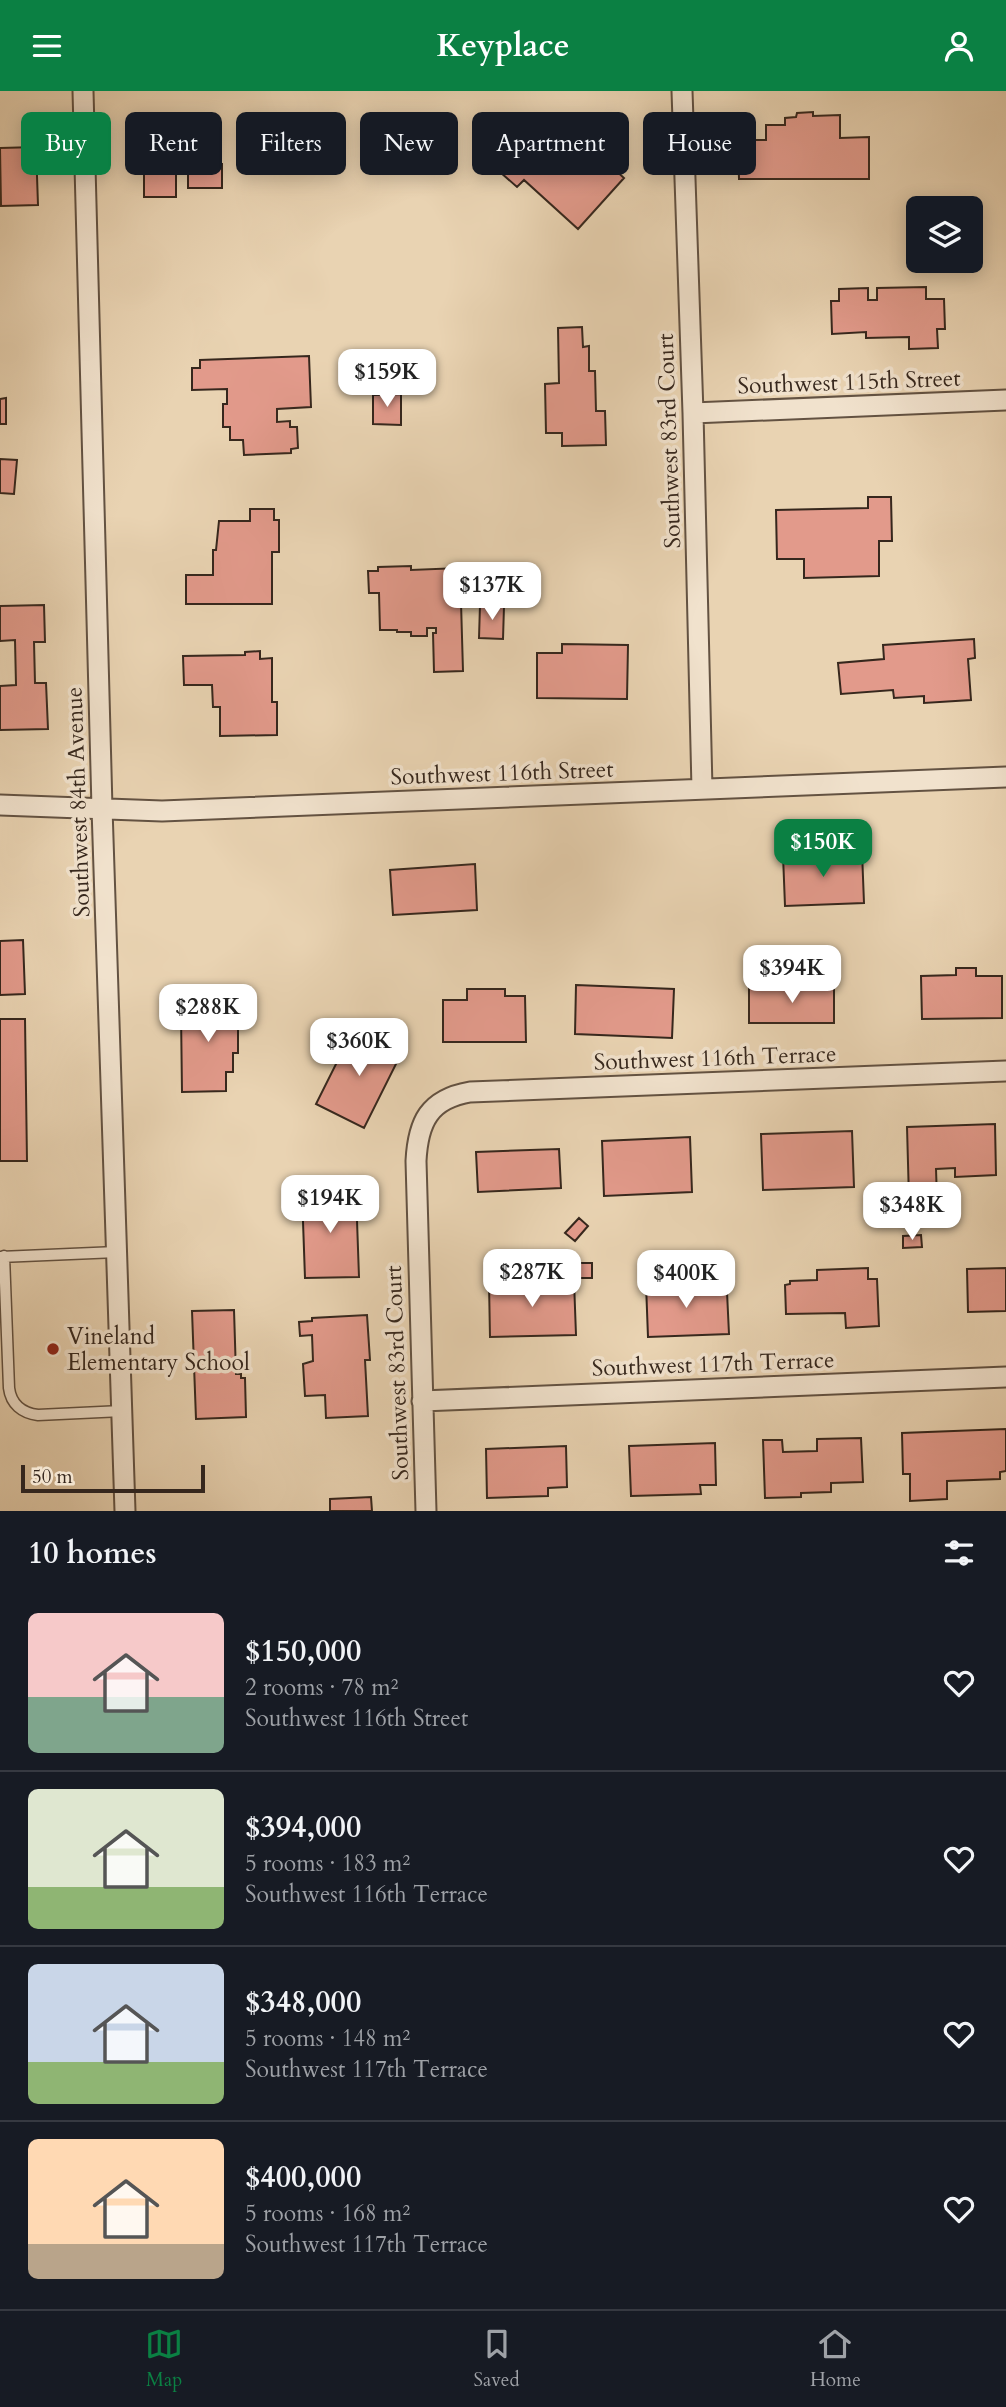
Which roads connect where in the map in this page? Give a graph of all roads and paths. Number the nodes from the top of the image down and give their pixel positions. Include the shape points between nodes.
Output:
1 (83, 91) edge
2 (682, 91) edge
3 (1006, 400) edge
4 (693, 413) junction
5 (1006, 777) edge
6 (702, 789) junction
7 (0, 805) edge
8 (102, 808) junction
9 (1006, 1071) edge
10 (430, 1111) joint
11 (117, 1252) junction
12 (2, 1256) edge
13 (1006, 1377) edge
14 (422, 1401) junction
15 (122, 1411) junction
16 (125, 1511) edge
17 (426, 1511) edge

1 - 8 street, Southwest 84th Avenue
2 - 4 street, Southwest 83rd Court
3 - 4 street, Southwest 115th Street
4 - 6 street, Southwest 83rd Court
5 - 6 street, Southwest 116th Street
6 - 8 street, Southwest 116th Street via 162,811
7 - 8 street, Southwest 116th Street
8 - 11 street, Southwest 84th Avenue
9 - 10 street, Southwest 116th Terrace via 470,1092 445,1100
10 - 14 street, Southwest 83rd Court via 421,1126 416,1161
11 - 12 lane
11 - 15 street, Southwest 84th Avenue
12 - 15 lane via 9,1388 15,1404 37,1415
13 - 14 street, Southwest 117th Terrace
14 - 17 street, Southwest 83rd Court
15 - 16 street, Southwest 84th Avenue

